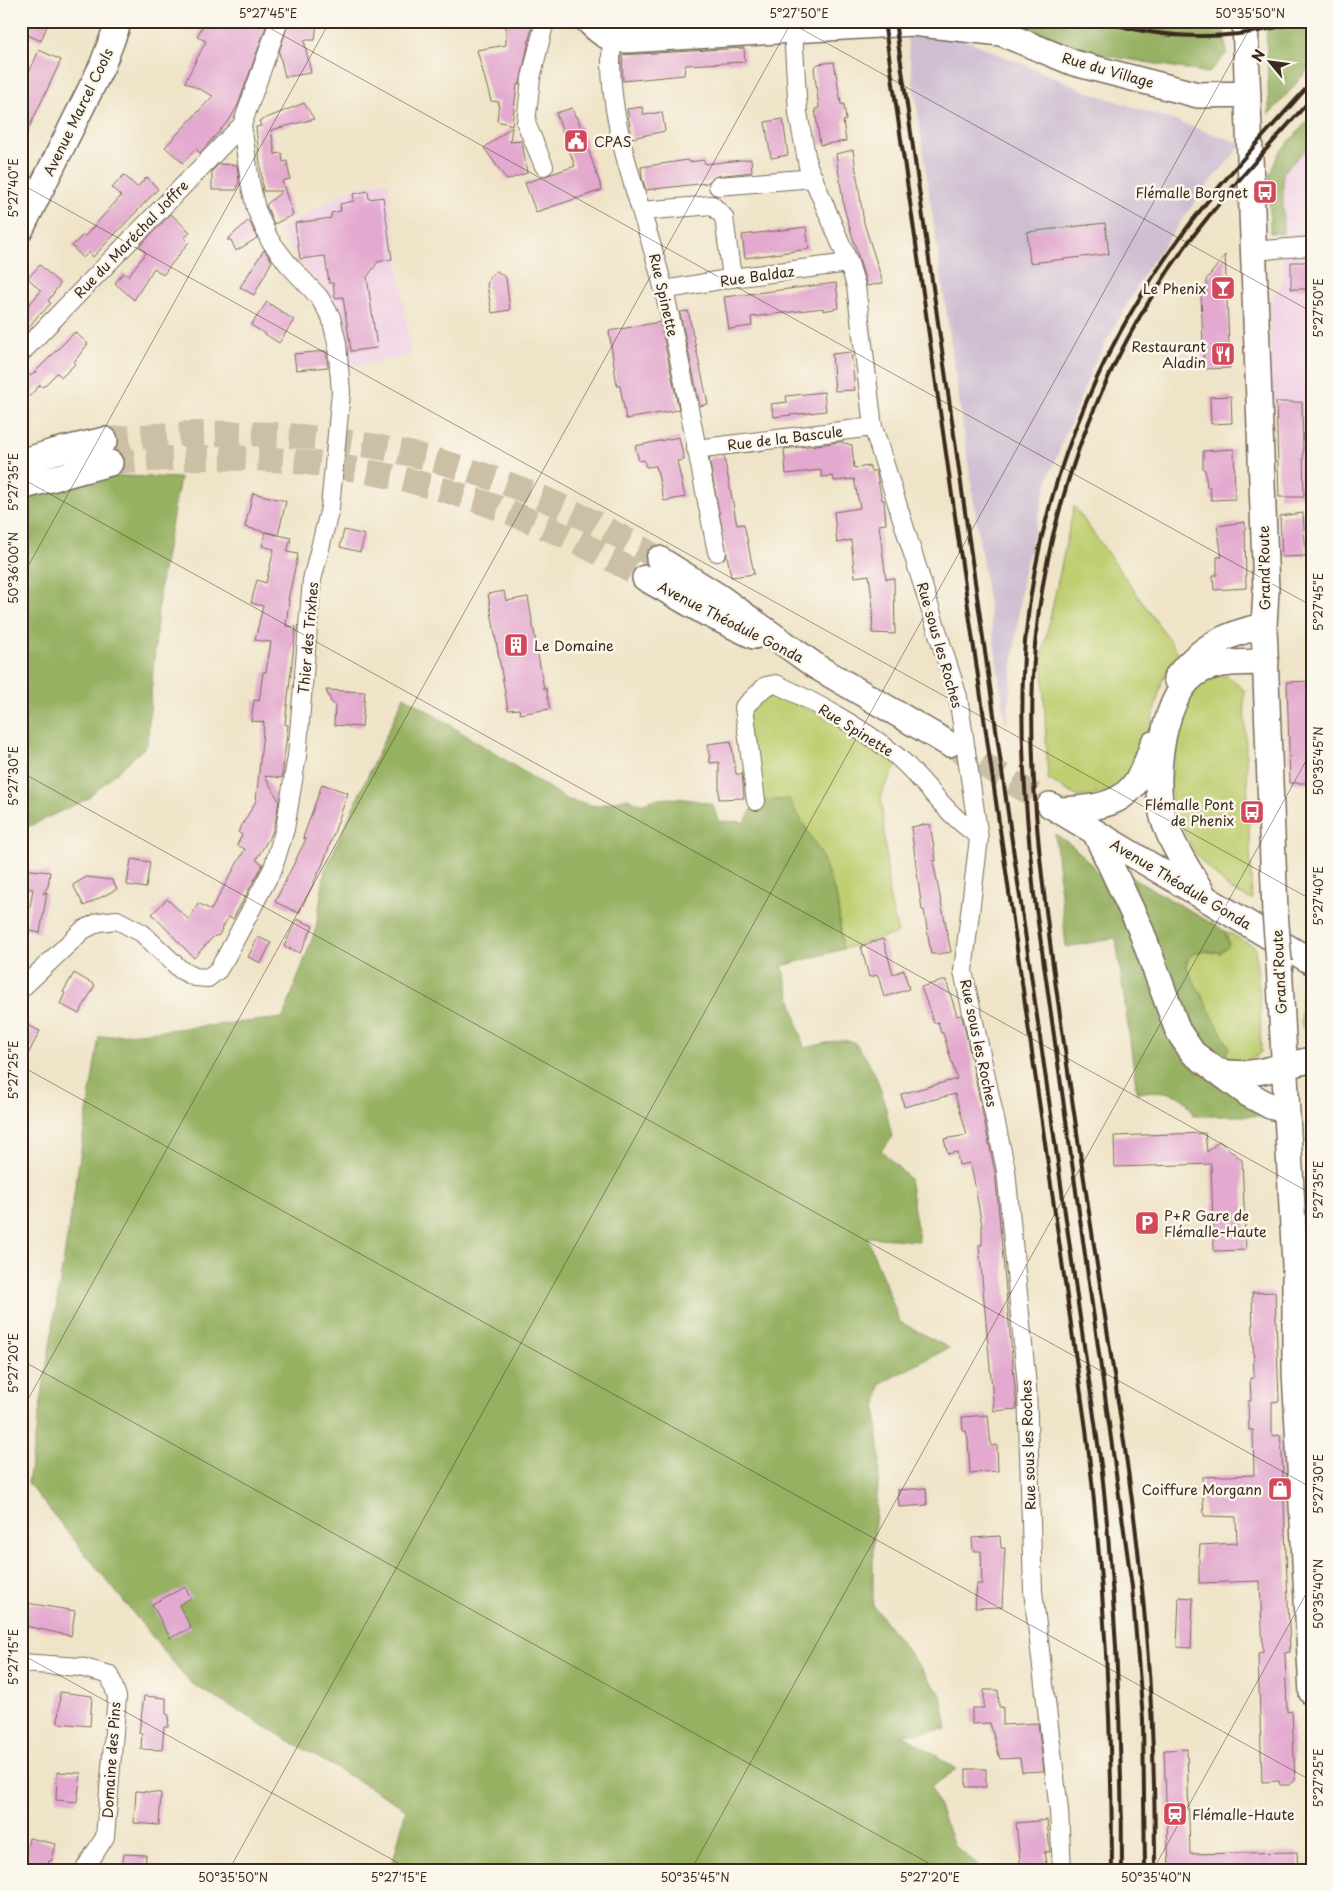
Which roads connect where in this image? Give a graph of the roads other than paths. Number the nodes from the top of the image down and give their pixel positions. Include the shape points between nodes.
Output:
1 (119, 21) edge
2 (279, 21) edge
3 (545, 21) edge
4 (588, 21) edge
5 (1245, 21) edge
6 (793, 30) junction
7 (612, 40) junction
8 (1248, 94) junction
9 (242, 125) junction
10 (544, 166) dead end
11 (814, 178) junction
12 (718, 186) dead end
13 (642, 211) junction
14 (21, 229) edge
15 (1312, 246) edge
16 (1253, 251) junction
17 (849, 263) junction
18 (732, 278) junction
19 (664, 290) junction
20 (21, 353) edge
21 (873, 427) junction
22 (696, 449) junction
23 (21, 462) edge
24 (21, 487) edge
25 (717, 552) dead end
26 (652, 569) tunnel mouth
27 (1264, 626) junction
28 (1266, 662) junction
29 (949, 744) tunnel mouth
30 (756, 802) dead end
31 (1095, 832) junction
32 (978, 835) junction
33 (1205, 898) junction
34 (1312, 962) edge
35 (21, 990) edge
36 (1312, 1060) edge
37 (1284, 1065) junction
38 (1212, 1070) junction
39 (1286, 1110) junction
40 (1303, 1249) edge
41 (1306, 1478) edge
42 (21, 1663) edge
43 (1312, 1693) edge
44 (84, 1870) edge
45 (1062, 1870) edge

1 - 14 street, Avenue Marcel Cools via 102,66
2 - 9 street, Thier des Trixhes
3 - 10 street via 531,78 526,123
4 - 7 street via 600,34
5 - 8 street, Grand'Route
6 - 7 street, Rue du Village
6 - 8 street, Rue du Village via 912,23 1001,33 1074,63 1198,94
6 - 11 street, Rue sous les Roches via 798,113 808,166
7 - 13 street, Rue Spinette via 609,67 622,142
8 - 16 street, Grand'Route
9 - 20 street, Rue du Maréchal Joffre
9 - 35 street, Thier des Trixhes via 252,196 260,220 274,246 319,297 331,317 341,381 334,484 327,529 312,580 297,756 285,828 273,868 226,957 208,978 195,977 181,970 142,933 117,920 99,922 84,930
11 - 12 street
11 - 17 street, Rue sous les Roches
13 - 18 street via 712,205 724,217
13 - 19 street, Rue Spinette
15 - 16 street
16 - 27 street, Grand'Route via 1266,591
17 - 18 street, Rue Baldaz
17 - 21 street, Rue sous les Roches via 856,286
18 - 19 street, Rue Baldaz
19 - 22 street, Rue Spinette
21 - 22 street, Rue de la Bascule
21 - 32 street, Rue sous les Roches via 958,697
22 - 25 street, Rue Spinette
23 - 24 street via 53,452 108,452
26 - 29 street, Avenue Théodule Gonda via 706,613 817,666
27 - 28 street, Grand'Route
27 - 31 street, Avenue Théodule Gonda via 1241,630 1216,642 1189,662 1174,681 1146,767 1134,788 1120,799 1091,808 1054,807
28 - 33 street via 1217,665 1200,671 1186,684 1174,704 1164,736 1158,793 1164,818
28 - 37 street, Grand'Route, bridge
30 - 32 street, Rue Spinette via 744,707 766,686 776,684 835,716 900,759 964,827
31 - 33 street, Avenue Théodule Gonda
31 - 38 street via 1140,928 1178,1031 1192,1053
32 - 45 street, Rue sous les Roches via 963,971 1006,1170 1027,1386 1033,1591 1059,1811
33 - 34 street, Avenue Théodule Gonda
36 - 37 street
37 - 38 street via 1235,1075
37 - 39 street, Grand'Route
38 - 39 street via 1266,1104
39 - 40 street, Grand'Route
40 - 41 street, Grand'Route via 1295,1371
41 - 43 street, Grand'Route
42 - 44 street, Domaine des Pins via 80,1667 110,1675 117,1697 105,1837

